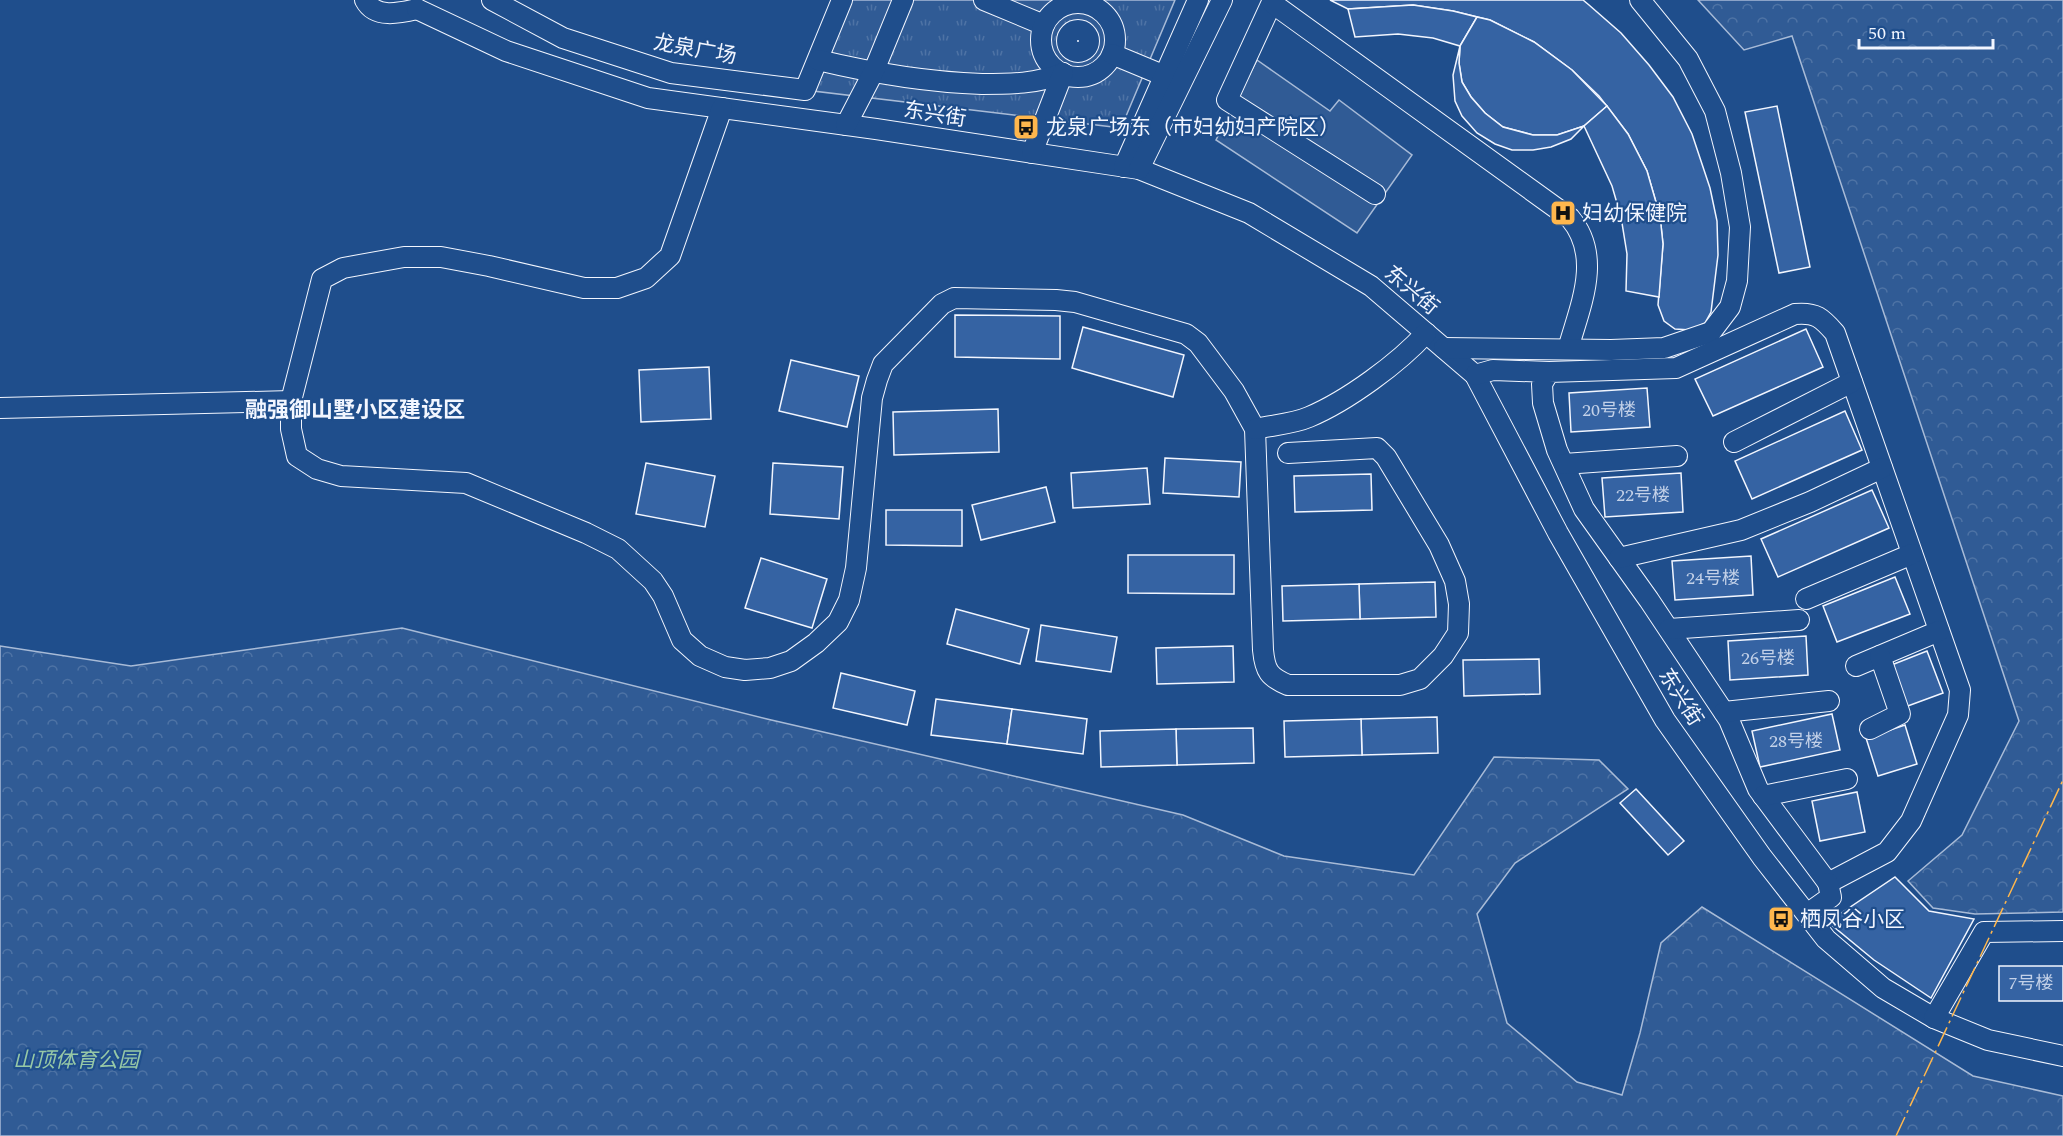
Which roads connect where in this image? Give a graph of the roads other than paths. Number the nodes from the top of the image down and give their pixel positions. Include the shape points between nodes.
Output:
1 (365, 0) edge
2 (492, 0) edge
3 (842, 0) edge
4 (903, 0) edge
5 (984, 0) edge
6 (1198, 0) edge
7 (1222, 0) edge
8 (1640, 0) edge
9 (1273, 1) edge
10 (1085, 2) edge
11 (415, 5) edge
12 (1044, 25) junction
13 (572, 41) junction
14 (1112, 54) junction
15 (818, 60) junction
16 (562, 70) junction
17 (873, 73) junction
18 (1063, 73) junction
19 (1165, 76) junction
20 (722, 108) junction
21 (846, 125) junction
22 (1032, 153) junction
23 (1132, 168) junction
24 (1375, 194) dead end
25 (1426, 333) junction
26 (1444, 348) junction
27 (1568, 349) junction
28 (1549, 372) junction
29 (1475, 375) junction
30 (1852, 382) junction
31 (291, 401) junction
32 (0, 408) edge
33 (1255, 429) junction
34 (1734, 442) dead end
35 (1288, 453) dead end
36 (1677, 456) dead end
37 (1564, 464) junction
38 (1882, 468) junction
39 (1912, 554) junction
40 (1619, 558) junction
41 (1806, 599) dead end
42 (1799, 620) dead end
43 (1669, 629) junction
44 (1939, 631) junction
45 (1880, 656) junction
46 (1856, 666) dead end
47 (1829, 701) dead end
48 (1724, 712) junction
49 (1870, 729) dead end
50 (1847, 779) dead end
51 (1763, 796) junction
52 (1828, 883) junction
53 (1807, 915) junction
54 (2063, 931) edge
55 (1934, 1018) junction
56 (2063, 1056) edge

1 - 11 street via 368,6 384,13 404,12
2 - 13 street, 龙泉广场
3 - 15 street, 龙泉广场
4 - 17 street
5 - 12 street
6 - 19 street
7 - 23 street
8 - 27 street via 1688,59 1715,111 1740,227 1737,281 1730,307 1712,332 1664,348
9 - 24 street via 1227,100
9 - 27 street via 1570,218 1580,230 1587,267 1586,286
10 - 12 street via 1058,8
10 - 14 street via 1112,22 1116,42
11 - 16 street, 东兴街 via 506,51
12 - 18 street via 1044,55
13 - 15 street, 龙泉广场 via 670,73 805,90
13 - 16 street
14 - 18 street via 1101,70 1091,75
14 - 19 street
15 - 17 street
16 - 20 street, 东兴街 via 648,98
17 - 18 street via 996,84 1046,81
17 - 21 street
18 - 22 street
19 - 23 street
20 - 21 street, 东兴街
20 - 31 street via 670,256 646,278 617,288 584,288 441,257 404,257 344,268 322,279
21 - 22 street, 东兴街
22 - 23 street, 东兴街
23 - 25 street, 东兴街 via 1249,213 1371,286
25 - 26 street, 东兴街
25 - 33 street via 1386,369 1341,400 1308,418
26 - 27 street
26 - 29 street, 东兴街
28 - 29 street via 1493,370
28 - 30 street via 1676,368 1795,314 1809,312 1824,320 1835,333
28 - 37 street via 1542,384 1543,404
29 - 53 street, 东兴街 via 1558,533 1665,720
30 - 34 street
30 - 38 street
31 - 32 street
31 - 33 street via 291,429 297,456 317,469 341,476 466,483 586,533 618,549 653,581 682,640 700,656 725,667 745,670 791,661 838,622 849,600 856,568 876,380 883,364 942,304 954,298 1075,302 1186,334 1198,343 1234,391
33 - 35 street via 1264,665 1273,679 1288,686 1400,685 1420,679 1443,656 1458,633 1455,581 1439,545 1377,448
36 - 37 street
37 - 40 street via 1584,509
38 - 39 street
38 - 40 street via 1741,530
39 - 41 street
39 - 44 street
40 - 43 street
42 - 43 street
43 - 48 street
44 - 45 street
44 - 52 street via 1960,690 1958,714 1911,821 1887,852
45 - 46 street
45 - 49 street via 1900,714
47 - 48 street
48 - 51 street
50 - 51 street
51 - 52 street
52 - 53 street via 1831,897
53 - 55 street, 东兴街 via 1826,939 1882,988
54 - 55 street via 1984,932
55 - 56 street, 东兴街 via 1988,1040

